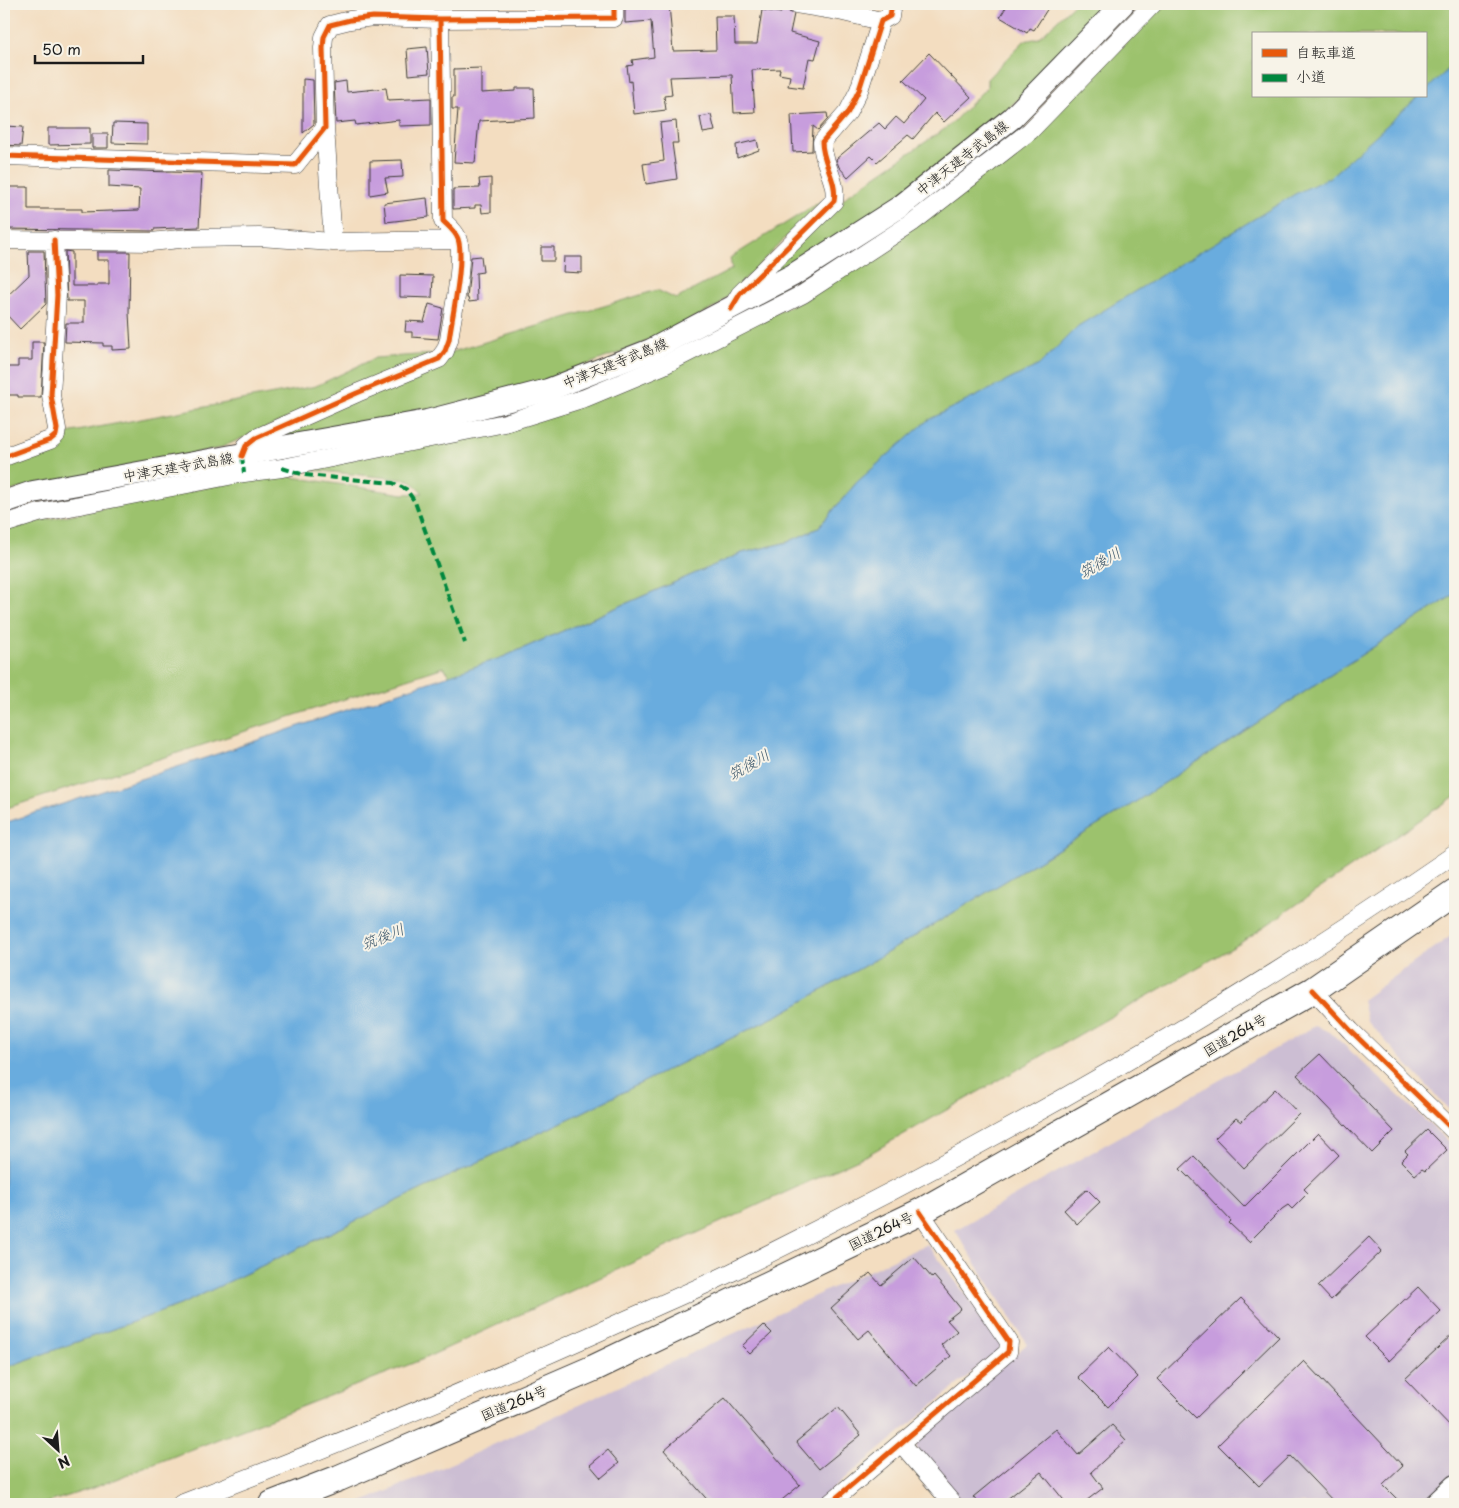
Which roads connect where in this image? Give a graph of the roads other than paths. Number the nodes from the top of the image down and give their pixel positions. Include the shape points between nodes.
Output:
1 (614, 4) edge
2 (796, 4) edge
3 (892, 4) edge
4 (1123, 4) edge
5 (1153, 4) edge
6 (372, 10) edge
7 (440, 20) junction
8 (881, 21) junction
9 (325, 128) junction
10 (4, 156) edge
11 (4, 240) edge
12 (54, 240) junction
13 (459, 240) junction
14 (333, 242) junction
15 (731, 309) junction
16 (4, 456) edge
17 (242, 456) junction
18 (4, 502) edge
19 (4, 524) edge
20 (1455, 854) edge
21 (1455, 892) edge
22 (1312, 990) junction
23 (1455, 1132) edge
24 (920, 1212) junction
25 (901, 1443) junction
26 (1455, 1486) edge
27 (182, 1504) edge
28 (272, 1504) edge
29 (828, 1504) edge
30 (953, 1504) edge
31 (1436, 1504) edge

1 - 7 street via 614,18
2 - 8 street
3 - 8 street via 890,16
4 - 15 main road, 中津天建寺武島線 via 1012,118 901,206 793,275
5 - 19 street via 1030,131 913,222 803,294 662,366 585,398 505,423 39,513
6 - 7 street
6 - 9 street via 330,25 324,37
7 - 13 street via 443,221 454,230
8 - 15 street via 859,90 848,112 822,142 822,153 836,191 834,201 740,294
9 - 10 street via 294,165
9 - 14 street
11 - 12 street
12 - 14 street via 151,242 259,237
12 - 16 street via 57,295 51,395 56,435
13 - 14 street
13 - 17 street via 460,263 449,340 439,359 256,438 246,446
15 - 17 main road, 中津天建寺武島線 via 651,350 548,390 427,421
17 - 18 main road, 中津天建寺武島線 via 33,492
20 - 27 street via 1234,998 1104,1076 901,1187 729,1273 510,1372
21 - 22 highway, 国道264号
22 - 23 street
22 - 24 highway, 国道264号
24 - 25 street via 1010,1342 1008,1352
24 - 28 highway, 国道264号 via 594,1368
25 - 29 street
25 - 30 street
26 - 31 main road

